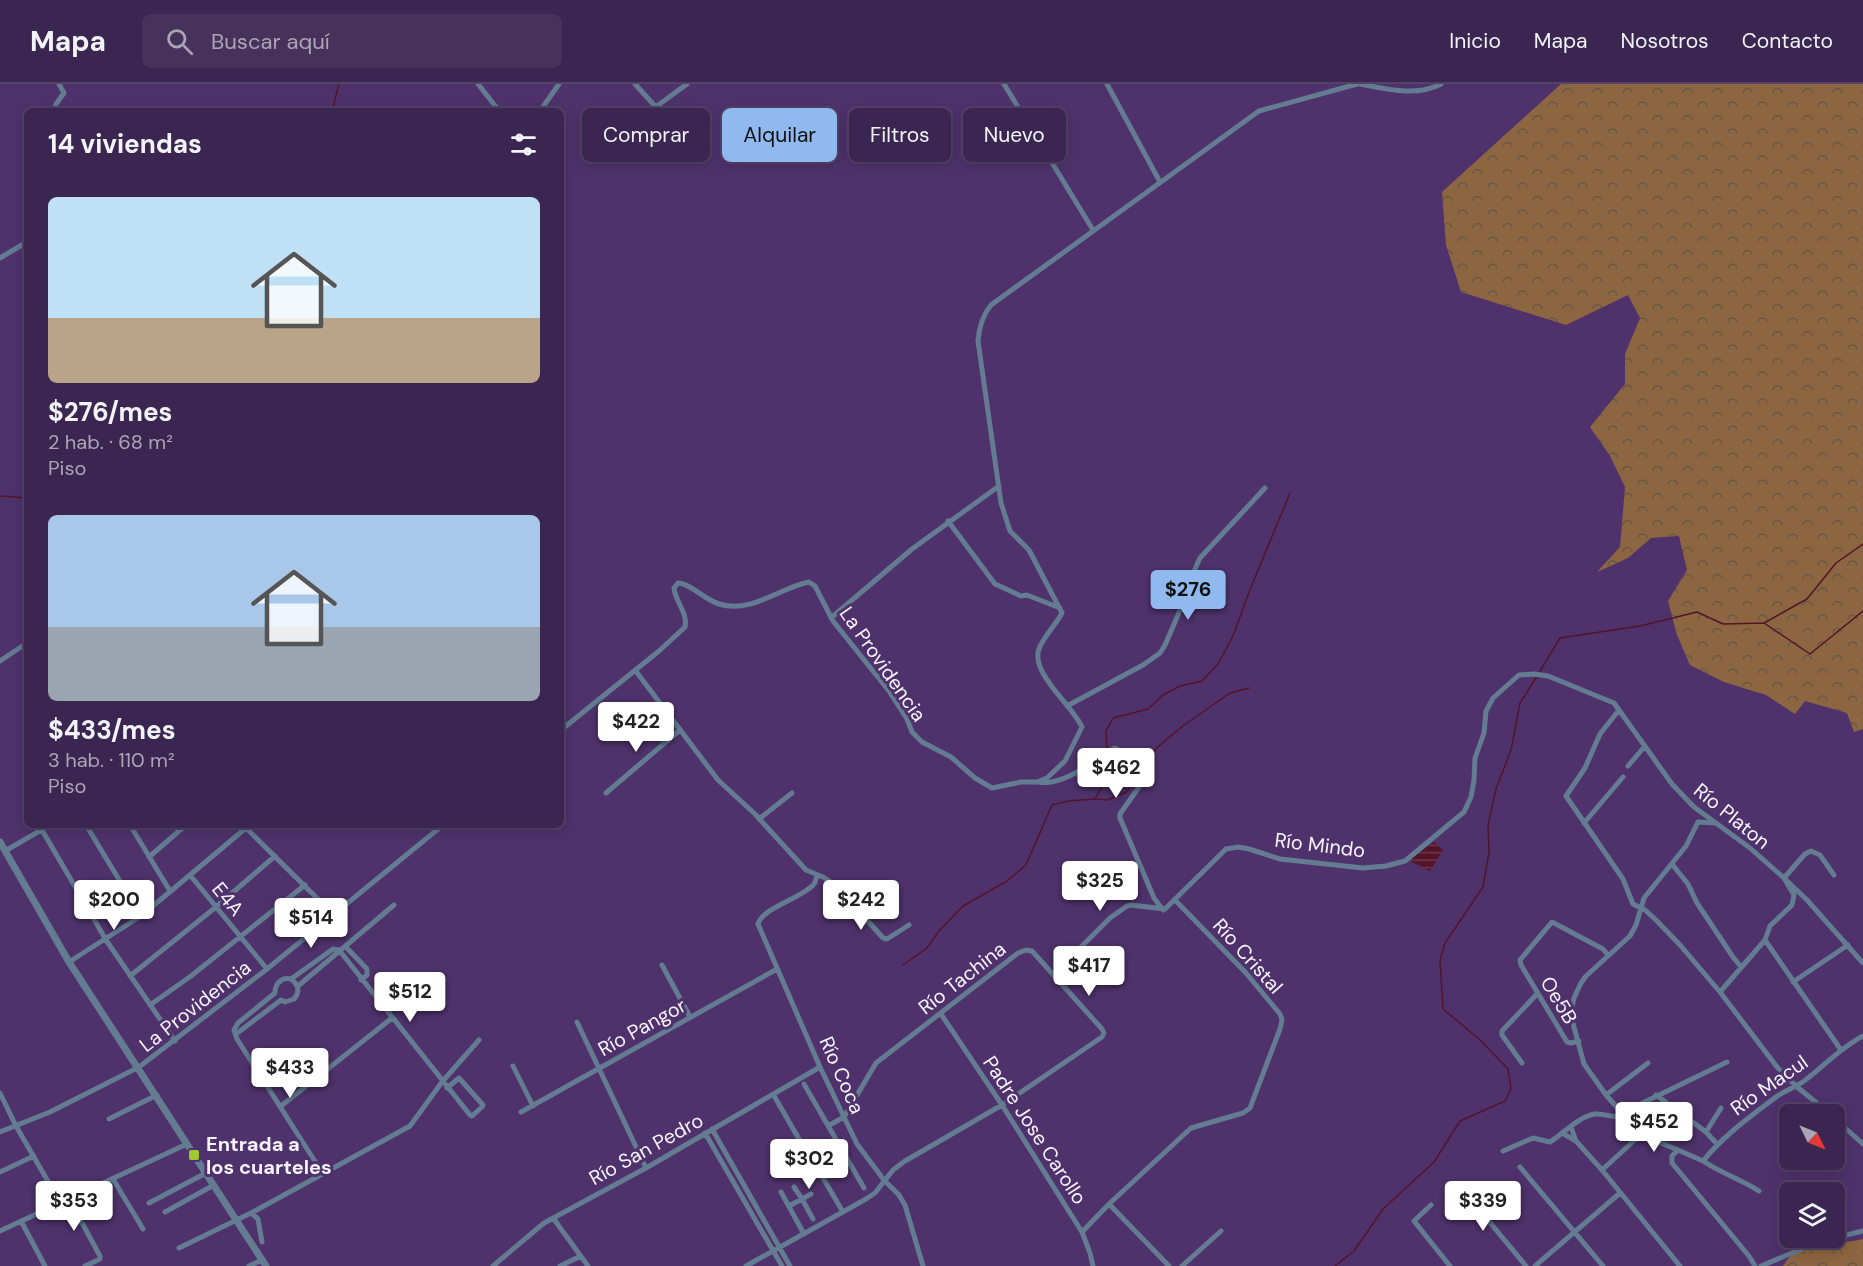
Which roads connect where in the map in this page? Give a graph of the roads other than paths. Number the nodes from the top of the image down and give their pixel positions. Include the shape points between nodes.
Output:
1 (59, 84) edge
2 (478, 84) edge
3 (559, 84) edge
4 (635, 84) edge
5 (687, 84) edge
6 (1004, 84) edge
7 (1107, 84) edge
8 (1358, 84) edge
9 (1383, 84) edge
10 (1441, 84) edge
11 (1389, 89) junction
12 (55, 108) edge
13 (498, 108) edge
14 (542, 108) edge
15 (1160, 182) junction
16 (1093, 230) junction
17 (24, 244) edge
18 (0, 258) edge
19 (999, 486) junction
20 (1265, 488) dead end
21 (989, 493) junction
22 (1001, 502) junction
23 (948, 522) junction
24 (1061, 609) junction
25 (831, 618) junction
26 (24, 645) edge
27 (0, 661) edge
28 (635, 670) junction
29 (1519, 675) joint
30 (1067, 706) junction
31 (1619, 710) junction
32 (564, 728) edge
33 (680, 730) junction
34 (1645, 746) junction
35 (1628, 766) dead end
36 (1623, 777) dead end
37 (1037, 782) junction
38 (606, 793) dead end
39 (792, 793) dead end
40 (1694, 807) junction
41 (759, 819) junction
42 (1698, 822) junction
43 (1584, 823) junction
44 (1718, 824) junction
45 (45, 828) edge
46 (88, 828) edge
47 (132, 828) edge
48 (183, 828) edge
49 (243, 828) edge
50 (245, 828) edge
51 (439, 828) edge
52 (42, 830) junction
53 (0, 842) edge
54 (5, 851) junction
55 (275, 856) junction
56 (149, 857) junction
57 (1672, 864) junction
58 (1834, 874) dead end
59 (190, 875) junction
60 (817, 875) junction
61 (1784, 878) junction
62 (305, 885) junction
63 (170, 891) junction
64 (1176, 900) junction
65 (394, 905) dead end
66 (216, 908) junction
67 (1640, 908) junction
68 (1163, 910) junction
69 (333, 914) junction
70 (141, 916) junction
71 (909, 925) dead end
72 (240, 937) junction
73 (106, 940) junction
74 (1765, 940) junction
75 (1848, 945) junction
76 (345, 946) junction
77 (339, 950) junction
78 (1608, 955) junction
79 (69, 962) junction
80 (1863, 963) edge
81 (662, 965) dead end
82 (1741, 967) junction
83 (267, 969) junction
84 (777, 969) junction
85 (1054, 974) junction
86 (130, 976) junction
87 (291, 979) junction
88 (361, 980) junction
89 (1793, 982) junction
90 (298, 986) junction
91 (1720, 992) junction
92 (275, 993) junction
93 (1538, 994) junction
94 (281, 1000) junction
95 (150, 1005) junction
96 (941, 1014) junction
97 (690, 1017) junction
98 (392, 1018) junction
99 (577, 1022) dead end
100 (236, 1034) junction
101 (1863, 1036) edge
102 (479, 1040) dead end
103 (175, 1041) junction
104 (1579, 1041) junction
105 (1841, 1050) junction
106 (1726, 1062) dead end
107 (1522, 1063) dead end
108 (1648, 1063) dead end
109 (513, 1066) dead end
110 (139, 1067) junction
111 (820, 1067) junction
112 (599, 1068) junction
113 (442, 1082) junction
114 (804, 1084) dead end
115 (1796, 1086) junction
116 (447, 1088) junction
117 (0, 1093) edge
118 (773, 1094) junction
119 (157, 1095) junction
120 (1606, 1095) junction
121 (1656, 1095) junction
122 (1818, 1104) edge
123 (1002, 1105) junction
124 (280, 1106) junction
125 (533, 1106) junction
126 (1721, 1108) dead end
127 (521, 1112) dead end
128 (1623, 1114) junction
129 (844, 1118) junction
130 (109, 1119) dead end
131 (16, 1126) junction
132 (828, 1126) junction
133 (1571, 1127) junction
134 (1845, 1128) edge
135 (712, 1129) junction
136 (0, 1132) edge
137 (1706, 1132) junction
138 (705, 1133) junction
139 (1562, 1134) junction
140 (1639, 1134) junction
141 (1576, 1141) junction
142 (187, 1144) junction
143 (1718, 1144) junction
144 (1863, 1144) edge
145 (1678, 1150) junction
146 (1503, 1151) dead end
147 (34, 1156) junction
148 (1703, 1161) junction
149 (1520, 1167) dead end
150 (645, 1168) junction
151 (1602, 1170) junction
152 (0, 1172) edge
153 (206, 1173) junction
154 (323, 1174) junction
155 (113, 1179) junction
156 (884, 1180) junction
157 (1458, 1184) dead end
158 (214, 1185) junction
159 (794, 1187) dead end
160 (864, 1188) dead end
161 (1759, 1191) dead end
162 (781, 1192) dead end
163 (1620, 1193) junction
164 (811, 1194) dead end
165 (69, 1199) junction
166 (802, 1199) junction
167 (149, 1203) dead end
168 (61, 1204) junction
169 (1109, 1204) junction
170 (1431, 1204) dead end
171 (789, 1206) junction
172 (165, 1212) dead end
173 (843, 1212) junction
174 (251, 1214) junction
175 (553, 1218) junction
176 (813, 1219) dead end
177 (21, 1221) junction
178 (236, 1221) junction
179 (142, 1229) dead end
180 (0, 1231) edge
181 (1221, 1231) dead end
182 (1574, 1231) junction
183 (1863, 1231) edge
184 (1082, 1232) junction
185 (804, 1234) junction
186 (262, 1242) dead end
187 (179, 1248) dead end
188 (776, 1249) junction
189 (581, 1256) junction
190 (264, 1263) edge
191 (45, 1266) edge
192 (85, 1266) edge
193 (249, 1266) edge
194 (493, 1266) edge
195 (560, 1266) edge
196 (588, 1266) edge
197 (746, 1266) edge
198 (782, 1266) edge
199 (790, 1266) edge
200 (923, 1266) edge
201 (1093, 1266) edge
202 (1169, 1266) edge
203 (1182, 1266) edge
204 (1450, 1266) edge
205 (1526, 1266) edge
206 (1535, 1266) edge
207 (1603, 1266) edge
208 (1680, 1266) edge
209 (1755, 1266) edge
210 (1761, 1266) edge

1 - 12 street via 64,93
2 - 13 street
3 - 14 street
4 - 5 street via 657,106
6 - 16 street
7 - 15 street
8 - 11 street
8 - 15 street via 1259,111
9 - 11 street
10 - 11 street via 1416,91
15 - 16 street
16 - 19 street via 985,312 978,341
17 - 18 street
19 - 21 street
19 - 22 street
20 - 30 street via 1200,558 1160,653
21 - 22 street
21 - 23 street
22 - 24 street via 1010,531 1029,550
23 - 24 street via 995,584
23 - 25 street
24 - 30 street, La Providencia via 1039,650 1038,660
25 - 28 street, La Providencia via 815,586 809,582 745,606 730,607 678,582 675,597 685,617 685,627
25 - 37 street, La Providencia via 922,742 951,757 992,789
26 - 27 street
28 - 32 street, La Providencia
28 - 33 street
29 - 31 street, Río Platon via 1548,676 1614,703
29 - 64 street, Río Mindo via 1493,698 1486,711 1468,807 1405,861 1363,868 1280,859 1232,847
30 - 37 street, La Providencia via 1081,724 1081,730 1065,761
31 - 34 street, Río Platon
31 - 43 street via 1600,734 1585,768 1566,796
33 - 38 street
33 - 41 street via 711,771
34 - 35 street
34 - 40 street, Río Platon
36 - 43 street
37 - 68 street via 1050,783 1088,767 1115,748 1123,752 1139,787 1120,818 1154,898
39 - 41 street
40 - 42 street
40 - 44 street, Río Platon
41 - 60 street via 806,870
42 - 44 street
42 - 57 street
43 - 67 street via 1623,879 1633,904
44 - 61 street, Río Platon
45 - 52 street
46 - 70 street
47 - 56 street
48 - 56 street
49 - 59 street
50 - 55 street
51 - 69 street, La Providencia
52 - 54 street
52 - 73 street
53 - 54 street
54 - 79 street
55 - 62 street
55 - 66 street
56 - 63 street
57 - 67 street via 1650,889
57 - 82 street
58 - 61 street via 1820,855 1811,851
59 - 63 street
59 - 66 street, E4A
60 - 71 street via 837,886 883,938
60 - 84 street, Río Coca via 811,887 758,922
61 - 74 street via 1794,901 1770,926
61 - 75 street, Río Platon
62 - 69 street
62 - 72 street
63 - 70 street
64 - 68 street, Río Mindo
64 - 169 street, Río Cristal via 1280,1014 1281,1029 1250,1108 1191,1128
65 - 76 street
66 - 72 street, E4A
66 - 86 street
67 - 78 street via 1630,936
67 - 91 street via 1680,945
68 - 85 street via 1127,906
69 - 83 street, La Providencia
70 - 73 street
72 - 83 street, E4A
72 - 95 street
73 - 79 street
73 - 86 street
74 - 82 street
74 - 89 street
75 - 80 street, Río Platon
75 - 89 street
76 - 77 street
76 - 88 street via 367,969
77 - 87 street via 333,949
77 - 88 street
77 - 90 street
78 - 93 street, Oe5B via 1552,922 1520,960
78 - 104 street via 1581,983 1574,998 1572,1020
79 - 110 street
81 - 97 street
82 - 91 street
83 - 103 street, La Providencia
84 - 97 street, Río Pangor
84 - 111 street, Río Coca
85 - 96 street, Río Tachina via 1032,951 1026,950
85 - 123 street, Río Tachina via 1104,1034
86 - 95 street
87 - 90 street
87 - 92 street via 279,981
88 - 98 street
89 - 105 street
90 - 94 street via 294,999
91 - 115 street via 1763,1050
92 - 94 street
92 - 100 street via 238,1023
93 - 104 street, Oe5B via 1567,1042
93 - 107 street via 1502,1031
94 - 100 street
95 - 103 street
96 - 123 street, Padre Jose Carollo
96 - 129 street, Río Tachina via 876,1062
97 - 112 street, Río Pangor
98 - 113 street
98 - 124 street
99 - 112 street
100 - 124 street
101 - 105 street, Río Macul
102 - 113 street
103 - 110 street, La Providencia
104 - 120 street via 1584,1064
105 - 115 street, Río Macul
106 - 121 street
108 - 120 street
109 - 125 street
110 - 119 street
110 - 131 street, La Providencia
111 - 118 street, Río San Pedro
111 - 129 street, Río Coca
112 - 125 street, Río Pangor
112 - 150 street
113 - 116 street
113 - 154 street via 410,1126
114 - 132 street
115 - 122 street
115 - 143 street, Río Macul via 1741,1123
116 - 116 street via 457,1078 461,1079 482,1107 471,1116
117 - 131 street
118 - 135 street, Río San Pedro
118 - 173 street
119 - 130 street
119 - 142 street
120 - 128 street
121 - 128 street
121 - 137 street
123 - 156 street via 905,1161
123 - 184 street, Padre Jose Carollo
124 - 154 street
125 - 127 street, Río Pangor
126 - 137 street
128 - 133 street via 1617,1118 1594,1114
128 - 140 street
129 - 132 street
129 - 156 street, Río Coca via 857,1144
131 - 136 street, La Providencia
131 - 147 street
132 - 160 street
133 - 139 street
133 - 141 street
134 - 144 street
135 - 138 street, Río San Pedro
135 - 188 street
137 - 143 street
138 - 150 street, Río San Pedro
138 - 188 street
139 - 141 street
139 - 146 street via 1550,1142 1533,1138
140 - 145 street
140 - 151 street
141 - 151 street
142 - 153 street
142 - 155 street
143 - 148 street, Río Macul
145 - 148 street
145 - 209 street via 1672,1163
147 - 152 street
147 - 168 street
148 - 161 street
149 - 182 street
150 - 175 street, Río San Pedro
151 - 163 street
153 - 158 street
153 - 167 street
154 - 174 street
155 - 165 street
155 - 179 street
156 - 173 street via 875,1192
156 - 200 street, Río Coca via 905,1205
157 - 205 street
158 - 172 street
158 - 178 street
159 - 166 street
162 - 171 street
163 - 182 street
163 - 208 street
164 - 166 street
165 - 168 street
165 - 192 street via 100,1256
166 - 171 street
166 - 176 street
168 - 177 street
169 - 184 street, Río Cristal
169 - 202 street
170 - 204 street via 1414,1221
171 - 185 street
173 - 185 street
174 - 178 street
174 - 186 street via 258,1219
175 - 189 street
175 - 194 street, Río San Pedro
177 - 180 street
177 - 191 street
178 - 187 street
178 - 190 street
181 - 203 street
182 - 206 street
182 - 207 street
183 - 210 street via 1818,1242
184 - 201 street, Padre Jose Carollo
185 - 188 street
188 - 197 street
188 - 198 street
188 - 199 street
189 - 195 street
189 - 196 street
190 - 193 street

